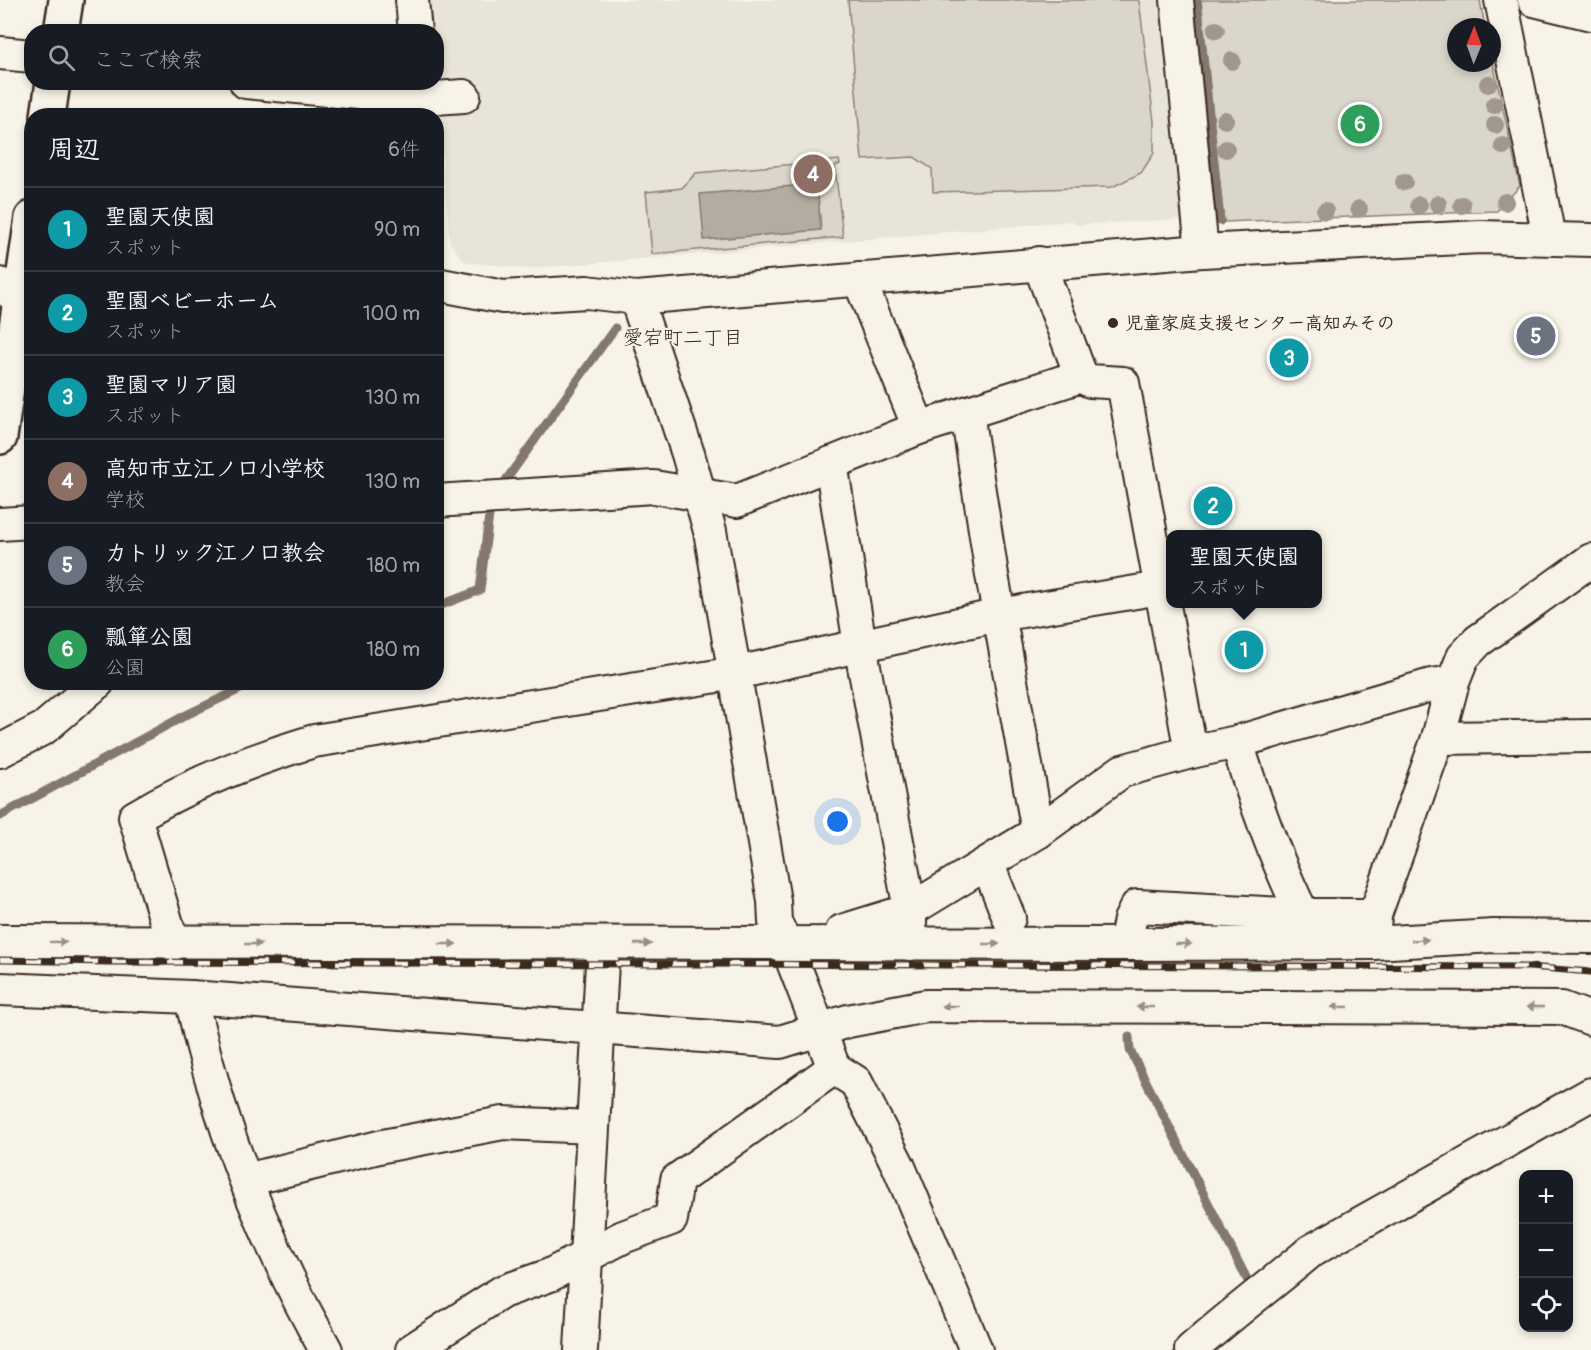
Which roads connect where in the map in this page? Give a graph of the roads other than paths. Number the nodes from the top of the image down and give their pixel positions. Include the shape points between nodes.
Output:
1 (66, 0) edge
2 (412, 0) edge
3 (1177, 0) edge
4 (1501, 0) edge
5 (1534, 0) edge
6 (1591, 14) edge
7 (62, 24) edge
8 (414, 24) edge
9 (0, 53) edge
10 (24, 55) edge
11 (52, 90) edge
12 (328, 90) edge
13 (464, 96) dead end
14 (420, 99) edge
15 (49, 108) edge
16 (1550, 237) junction
17 (1591, 240) edge
18 (1202, 251) junction
19 (24, 260) edge
20 (1040, 263) junction
21 (859, 279) junction
22 (444, 286) edge
23 (17, 297) edge
24 (636, 298) junction
25 (1082, 376) junction
26 (967, 412) junction
27 (919, 428) junction
28 (0, 437) edge
29 (831, 463) junction
30 (700, 496) junction
31 (444, 500) edge
32 (24, 522) edge
33 (0, 524) edge
34 (1591, 560) edge
35 (1160, 588) junction
36 (999, 615) junction
37 (860, 645) junction
38 (736, 673) junction
39 (1453, 682) junction
40 (89, 690) edge
41 (1591, 736) edge
42 (1438, 738) junction
43 (1236, 742) junction
44 (0, 751) edge
45 (1191, 752) junction
46 (1038, 832) junction
47 (988, 865) junction
48 (910, 910) junction
49 (1303, 915) junction
50 (1009, 918) dead end
51 (1374, 929) junction
52 (842, 931) dead end
53 (1591, 937) edge
54 (0, 941) edge
55 (173, 944) junction
56 (603, 944) junction
57 (786, 944) junction
58 (910, 944) junction
59 (1125, 944) junction
60 (0, 989) edge
61 (191, 997) junction
62 (1591, 1019) edge
63 (597, 1028) junction
64 (818, 1029) junction
65 (834, 1068) junction
66 (1591, 1094) edge
67 (591, 1127) junction
68 (246, 1180) junction
69 (587, 1255) junction
70 (326, 1350) edge
71 (412, 1350) edge
72 (581, 1350) edge
73 (976, 1350) edge
74 (1191, 1350) edge

1 - 7 main road
2 - 8 street
3 - 18 street
4 - 16 street
5 - 6 street
9 - 10 street
11 - 15 main road
12 - 14 street
13 - 14 street
16 - 17 street
16 - 18 street
18 - 20 street
19 - 23 main road
20 - 21 street
20 - 25 street
21 - 24 street
21 - 27 street
22 - 24 street via 503,297 587,292
23 - 28 main road
24 - 30 street
25 - 26 street
25 - 35 street via 1090,381 1123,382
26 - 27 street
26 - 36 street
27 - 29 street
29 - 30 street via 737,501
29 - 37 street
30 - 31 street via 654,487
30 - 38 street
32 - 33 street
34 - 39 street via 1478,641 1463,657
35 - 36 street
35 - 45 street
36 - 37 street
36 - 46 street
37 - 38 street
37 - 48 street
38 - 55 street via 314,741 267,755 166,799 135,817
38 - 57 street via 775,922
39 - 42 street
39 - 43 street
40 - 44 street via 44,728
41 - 42 street
42 - 51 street
43 - 45 street
43 - 49 street via 1279,866
45 - 46 street via 1122,771
46 - 47 street
47 - 48 street
47 - 50 street
48 - 52 street
48 - 58 street
49 - 51 street
49 - 59 street via 1137,906
51 -> 53 street
59 -> 51 street
54 -> 55 street
55 -> 56 street
56 -> 57 street
56 - 63 street
57 - 58 street
57 - 64 street
58 -> 59 street
60 - 61 street
61 - 63 street
61 - 68 street via 202,1045
62 -> 64 street via 1562,1008 926,1006
63 - 64 street via 780,1042
63 - 67 street
64 - 65 street
65 - 69 street via 677,1180 671,1219
65 - 73 street via 856,1082 899,1167
66 - 74 street via 1311,1251
67 - 68 street via 503,1124 383,1146
67 - 69 street
68 - 70 street via 275,1251
69 - 71 street via 550,1275 502,1292
69 - 72 street

